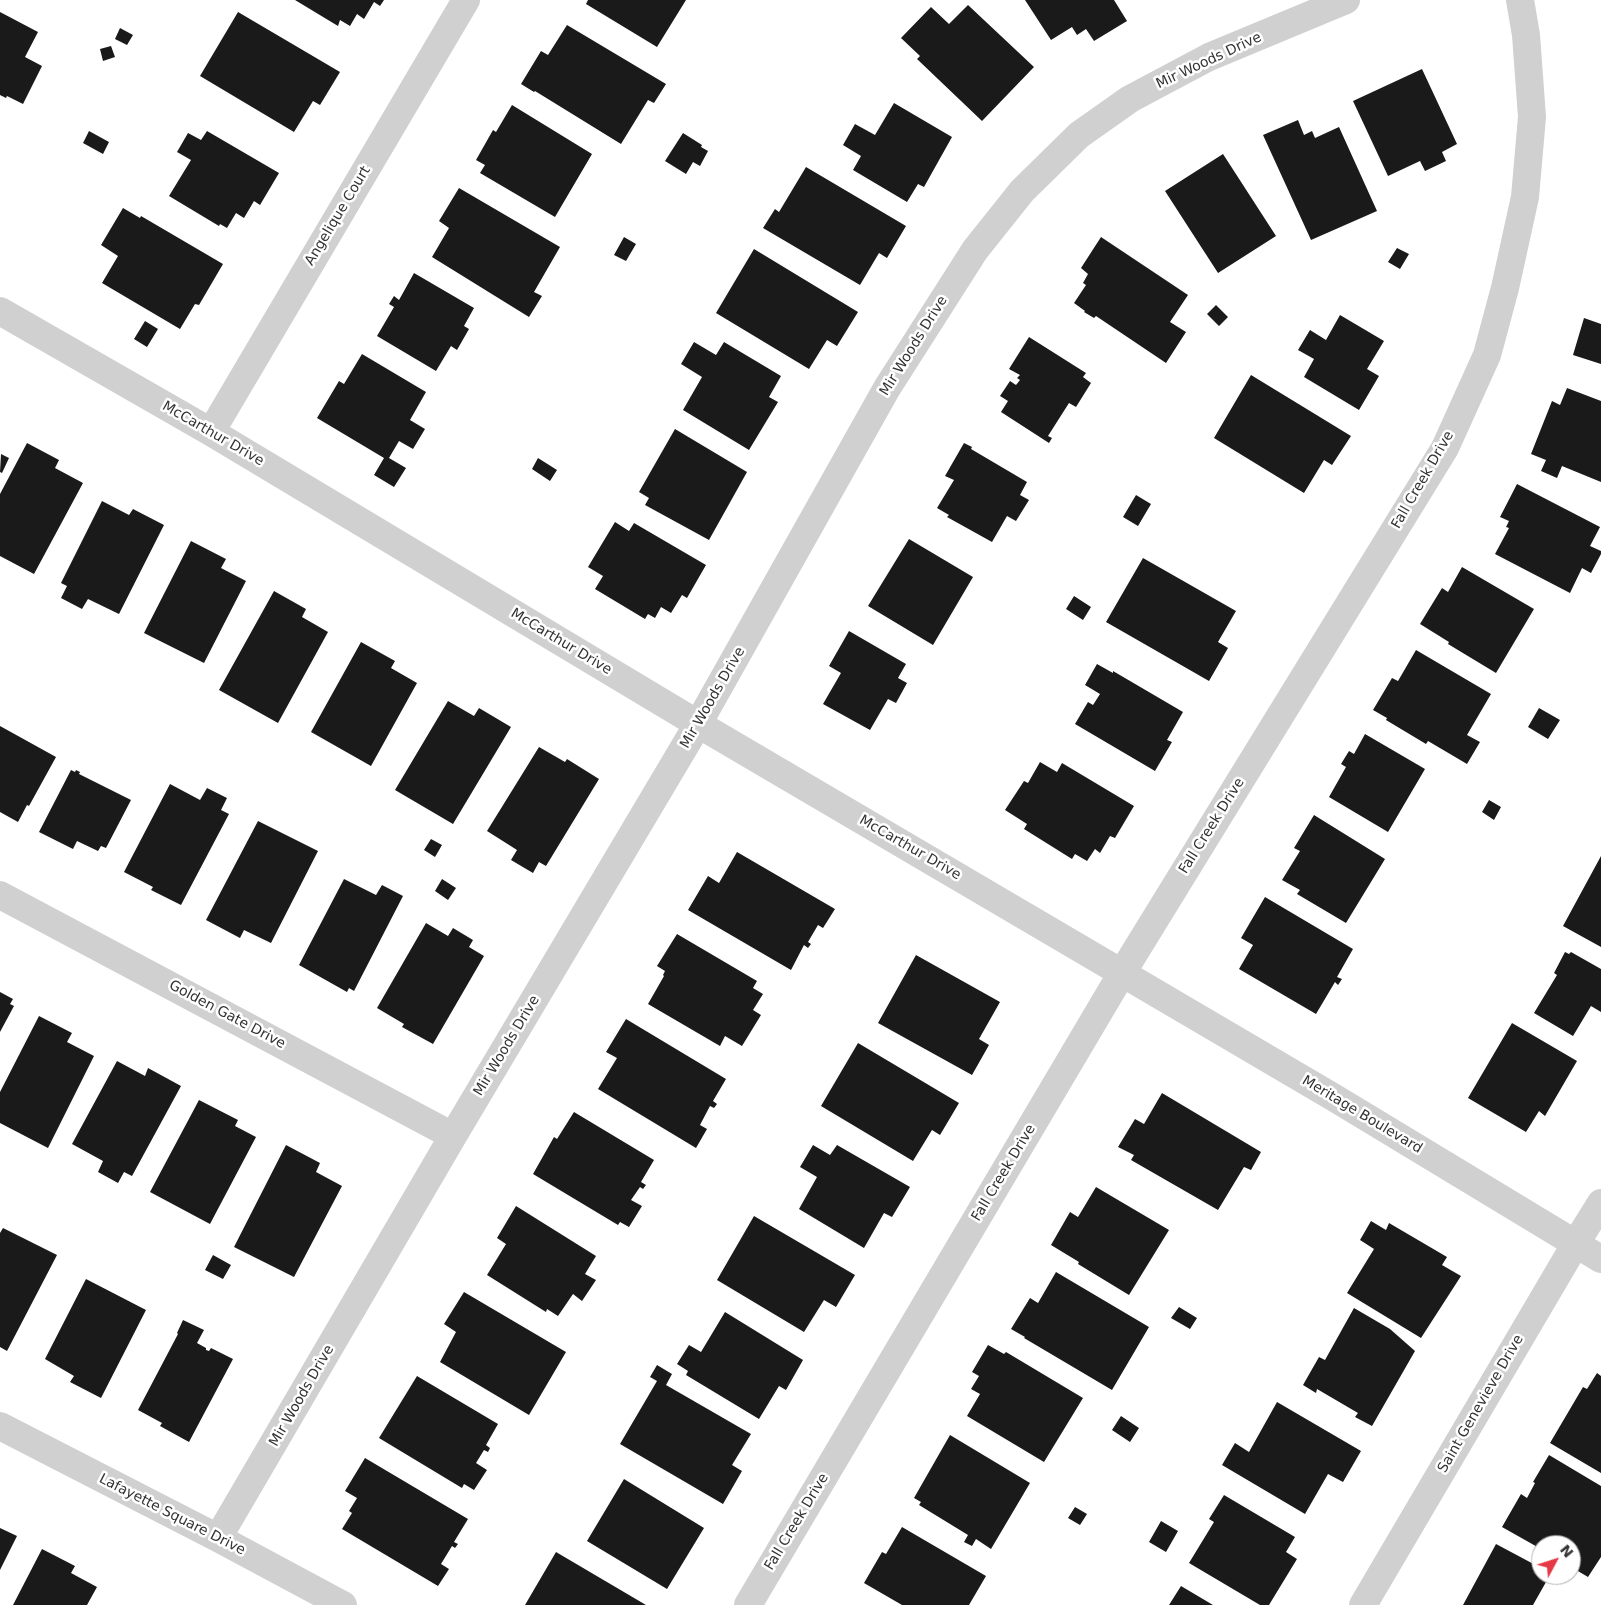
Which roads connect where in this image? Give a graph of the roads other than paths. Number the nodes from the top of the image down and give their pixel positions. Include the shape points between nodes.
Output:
1 (466, 0) edge
2 (1346, 0) edge
3 (1520, 0) edge
4 (0, 311) edge
5 (211, 432) junction
6 (698, 724) junction
7 (0, 895) edge
8 (1122, 973) junction
9 (453, 1136) junction
10 (1601, 1203) edge
11 (1576, 1243) junction
12 (1601, 1259) edge
13 (0, 1426) edge
14 (218, 1538) junction
15 (343, 1605) edge
16 (748, 1605) edge
17 (1363, 1605) edge

1 - 5 street, Angelique Court
2 - 6 street, Mir Woods Drive via 1209,58 1130,99 1079,135 1022,191 975,250 887,388
3 - 8 street, Fall Creek Drive via 1532,116 1525,196 1487,355 1445,448
4 - 5 street, McCarthur Drive
5 - 6 street, McCarthur Drive
6 - 8 street, McCarthur Drive
6 - 9 street, Mir Woods Drive
7 - 9 street, Golden Gate Drive
8 - 11 street, Meritage Boulevard
8 - 16 street, Fall Creek Drive
9 - 14 street, Mir Woods Drive
10 - 11 street, Saint Genevieve Drive
11 - 12 street, Meritage Boulevard
11 - 17 street, Saint Genevieve Drive
13 - 14 street, Lafayette Square Drive
14 - 15 street, Lafayette Square Drive

